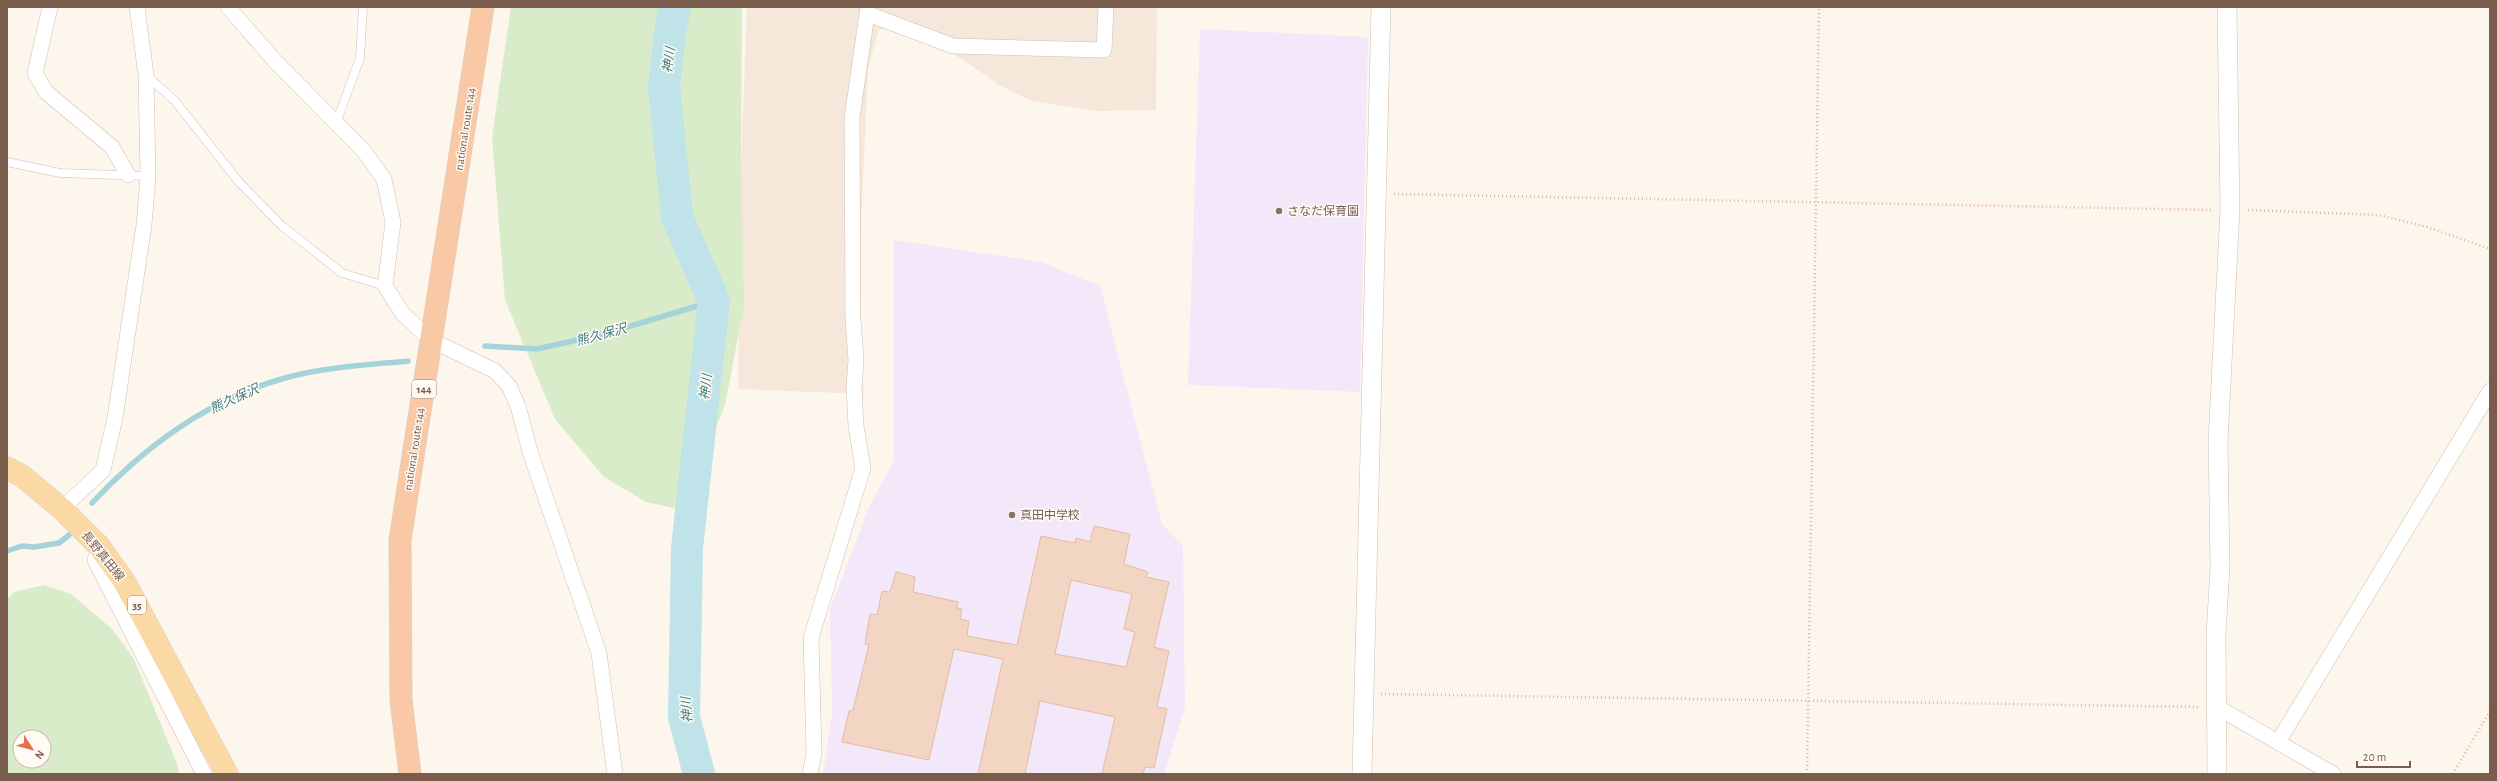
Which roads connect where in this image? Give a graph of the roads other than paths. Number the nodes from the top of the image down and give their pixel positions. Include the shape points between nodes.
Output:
1 (50, 7) edge
2 (137, 7) edge
3 (228, 7) edge
4 (363, 7) edge
5 (483, 7) edge
6 (1106, 7) edge
7 (1381, 7) edge
8 (2227, 7) edge
9 (868, 11) edge
10 (146, 75) junction
11 (336, 123) junction
12 (7, 162) edge
13 (128, 175) junction
14 (148, 176) junction
15 (385, 286) junction
16 (431, 340) junction
17 (2490, 391) edge
18 (7, 468) edge
19 (62, 509) junction
20 (99, 546) junction
21 (2217, 707) junction
22 (2278, 742) junction
23 (204, 774) edge
24 (227, 774) edge
25 (410, 774) edge
26 (615, 774) edge
27 (810, 774) edge
28 (1362, 774) edge
29 (2217, 774) edge
30 (2333, 774) edge

1 - 13 street via 35,73 46,92 112,147
2 - 10 street
3 - 11 street via 275,61
4 - 11 lane via 360,58
5 - 16 highway, national route 144 / 144
6 - 9 street via 1104,50 953,46
7 - 28 street
8 - 21 street via 2230,210 2218,441 2220,567 2216,634
9 - 27 street via 852,118 853,319 856,360 854,386 862,468 811,638 814,753
10 - 14 street
10 - 15 lane via 175,100 239,182 282,226 342,273
11 - 15 street via 363,150 384,179 393,222
12 - 13 lane via 60,173
13 - 14 lane
14 - 19 street via 144,225 118,402 103,470
15 - 16 street via 403,314
16 - 25 highway, national route 144 / 144 via 400,540 401,700
16 - 26 street via 495,371 509,386 518,406 531,455 599,653
17 - 22 street
18 - 19 main road, 長野真田線 / 35 via 22,476
19 - 20 main road, 長野真田線 / 35
20 - 23 street via 95,560
20 - 24 main road, 長野真田線 / 35 via 124,581
21 - 22 street
21 - 29 street
22 - 30 street

